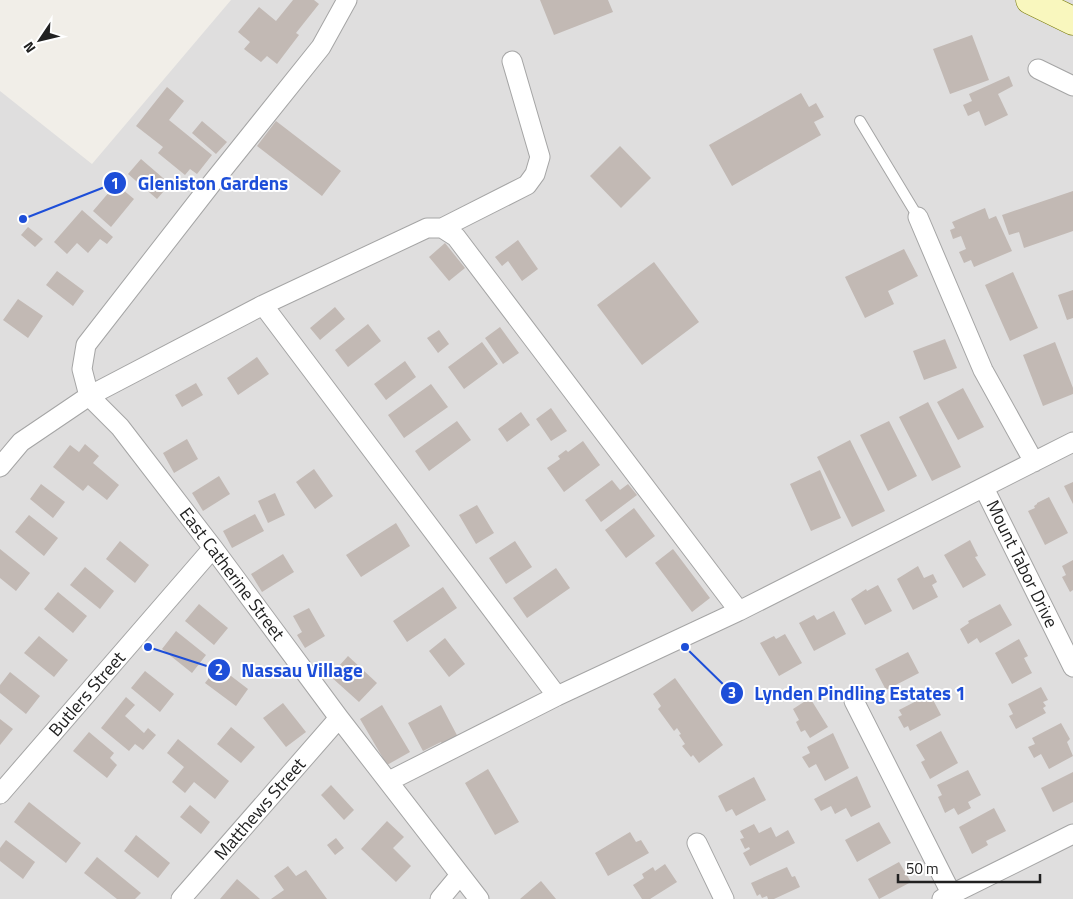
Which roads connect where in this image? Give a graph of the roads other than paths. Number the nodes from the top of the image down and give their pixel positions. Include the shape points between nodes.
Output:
1 (347, 0) edge
2 (1030, 0) edge
3 (1073, 21) edge
4 (512, 61) dead end
5 (1038, 68) dead end
6 (1073, 86) edge
7 (860, 121) dead end
8 (918, 217) joint
9 (442, 228) junction
10 (262, 305) junction
11 (89, 396) junction
12 (1073, 442) edge
13 (1034, 462) junction
14 (0, 467) edge
15 (984, 488) junction
16 (213, 548) junction
17 (739, 611) junction
18 (1073, 667) edge
19 (557, 696) junction
20 (854, 701) dead end
21 (339, 718) junction
22 (389, 781) junction
23 (0, 794) edge
24 (1073, 834) edge
25 (697, 843) dead end
26 (460, 875) junction
27 (949, 897) edge
28 (181, 899) edge
29 (440, 899) edge
30 (479, 899) edge
31 (724, 899) edge

1 - 11 street via 321,47 86,345 82,369
2 - 3 main road
4 - 9 street via 540,157 535,174 527,185
5 - 6 street
7 - 8 lane
8 - 13 street via 982,370
9 - 10 street via 427,228
9 - 17 street via 456,237
10 - 11 street
10 - 19 street
11 - 14 street via 21,442
11 - 16 street, East Catherine Street via 120,427
12 - 13 street
13 - 15 street
15 - 17 street
15 - 18 street, Mount Tabor Drive
16 - 21 street, East Catherine Street
16 - 23 street, Butlers Street
17 - 19 street
19 - 22 street
20 - 27 street
21 - 22 street, East Catherine Street
21 - 28 street, Matthews Street
22 - 26 street, East Catherine Street
24 - 27 street
25 - 31 street
26 - 29 street
26 - 30 street, East Catherine Street

